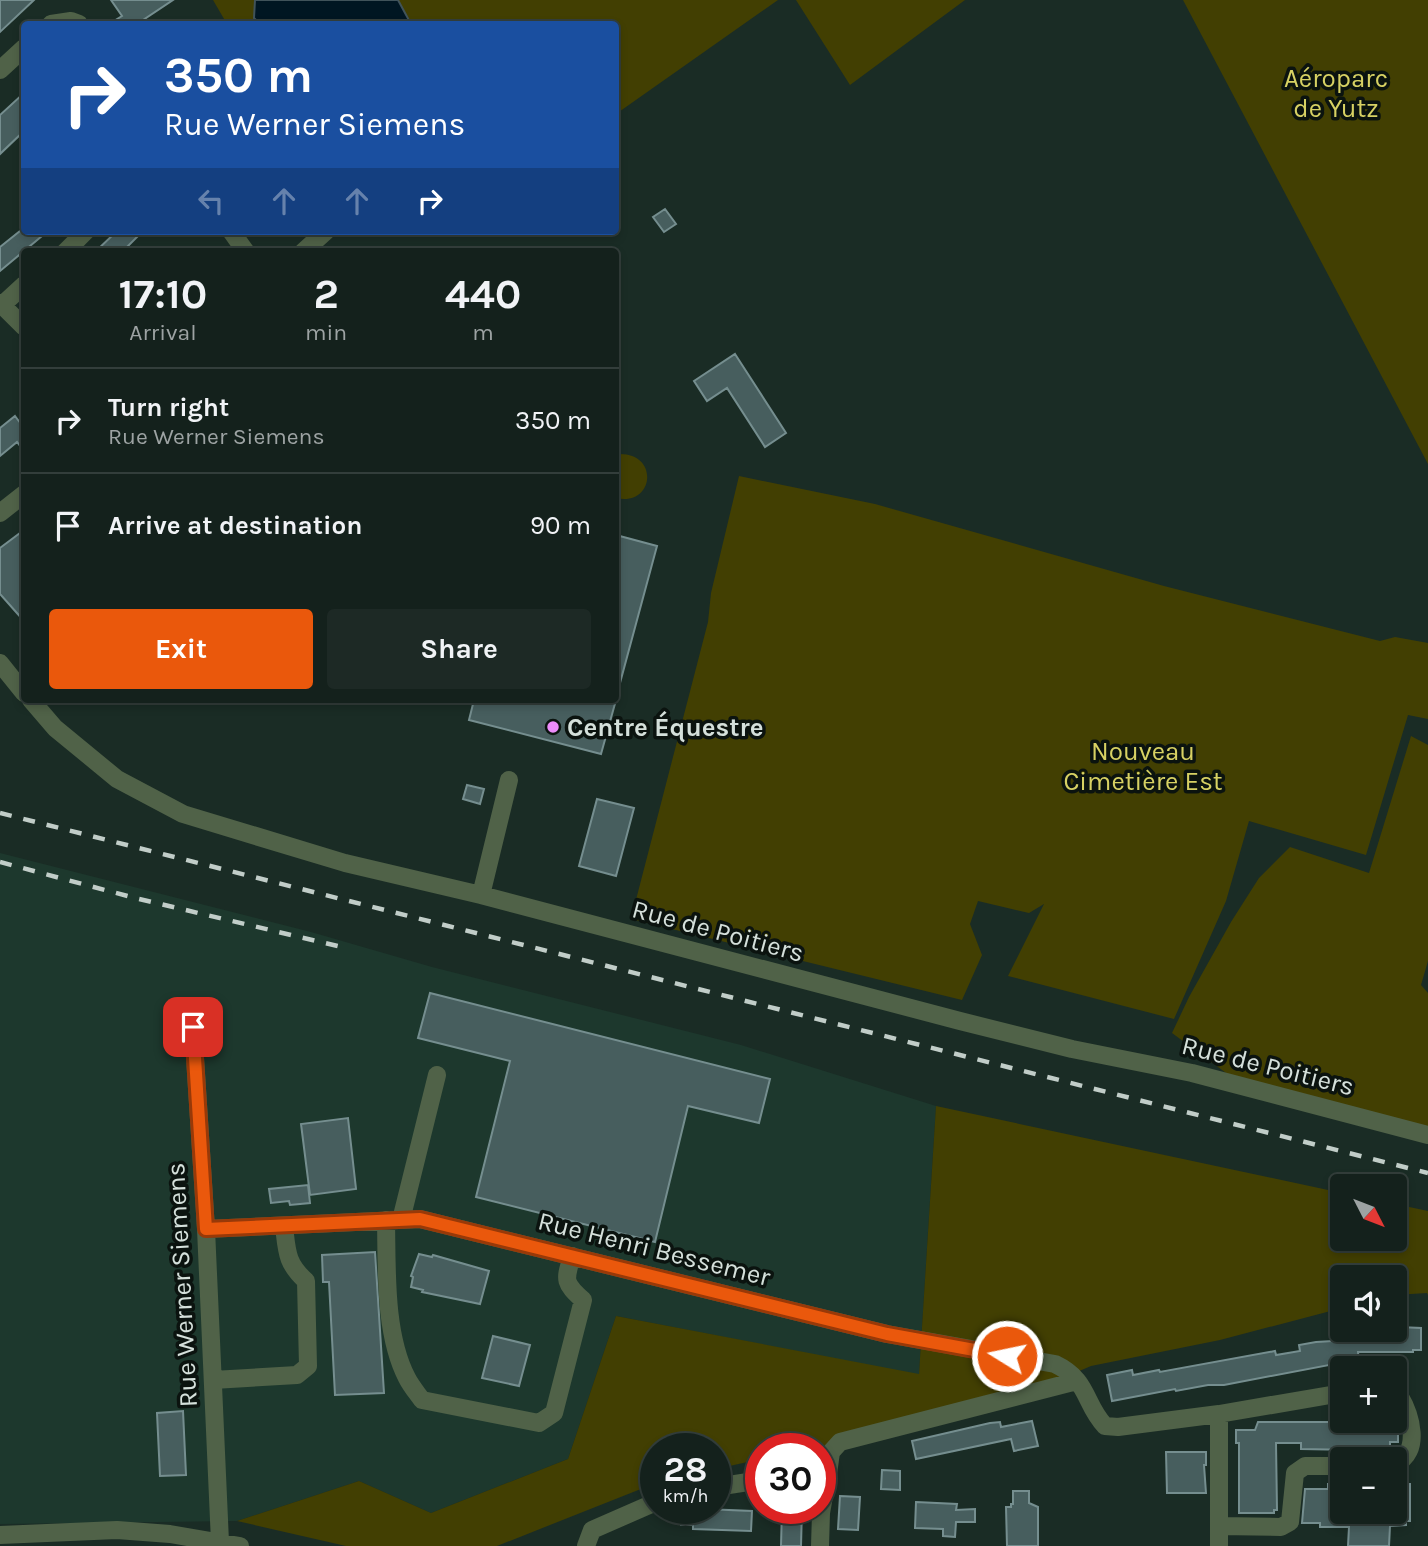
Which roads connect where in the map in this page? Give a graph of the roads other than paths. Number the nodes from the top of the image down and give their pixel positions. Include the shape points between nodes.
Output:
1 (21, 51) edge
2 (0, 70) edge
3 (82, 235) edge
4 (322, 235) edge
5 (69, 248) edge
6 (307, 248) edge
7 (21, 287) edge
8 (1, 304) edge
9 (21, 324) edge
10 (21, 496) edge
11 (0, 513) edge
12 (0, 663) edge
13 (21, 689) edge
14 (34, 703) edge
15 (509, 780) dead end
16 (481, 895) junction
17 (193, 1027) dead end
18 (437, 1075) dead end
19 (1428, 1135) edge
20 (393, 1220) junction
21 (284, 1226) junction
22 (206, 1229) junction
23 (572, 1256) junction
24 (213, 1380) junction
25 (1079, 1383) junction
26 (1330, 1395) edge
27 (1407, 1408) edge
28 (1219, 1414) junction
29 (836, 1446) edge
30 (1407, 1455) edge
31 (1330, 1466) edge
32 (640, 1509) edge
33 (821, 1524) edge
34 (1219, 1526) junction
35 (0, 1535) edge
36 (220, 1542) junction
37 (240, 1546) edge
38 (586, 1546) edge
39 (820, 1546) edge
40 (1219, 1546) edge

1 - 2 street
3 - 5 street
4 - 6 street
7 - 8 street
8 - 9 street
10 - 11 street
12 - 13 street
14 - 16 street, Rue de Poitiers via 55,728 117,779 183,814 345,863
15 - 16 street
16 - 19 street, Rue de Poitiers via 960,1021 1192,1073
17 - 22 street, Rue Werner Siemens
18 - 20 street
20 - 21 street, Rue Henri Bessemer
20 - 23 street, Rue Henri Bessemer via 420,1219
20 - 23 street via 388,1291 395,1347 422,1400 539,1423 554,1413 583,1300 565,1279
21 - 22 street, Rue Henri Bessemer
21 - 24 street via 293,1269 306,1281 308,1366 297,1375
22 - 24 street, Rue Werner Siemens
23 - 25 street, Rue Henri Bessemer via 887,1334 1055,1364
24 - 36 street, Rue Werner Siemens
25 - 28 street via 1105,1426
25 - 29 street
26 - 28 street
27 - 30 street via 1411,1429
28 - 34 street
31 - 34 street via 1305,1466 1295,1474 1290,1522 1282,1527
32 - 38 street via 592,1530
33 - 39 street
34 - 40 street
35 - 36 street via 117,1530
36 - 37 street

